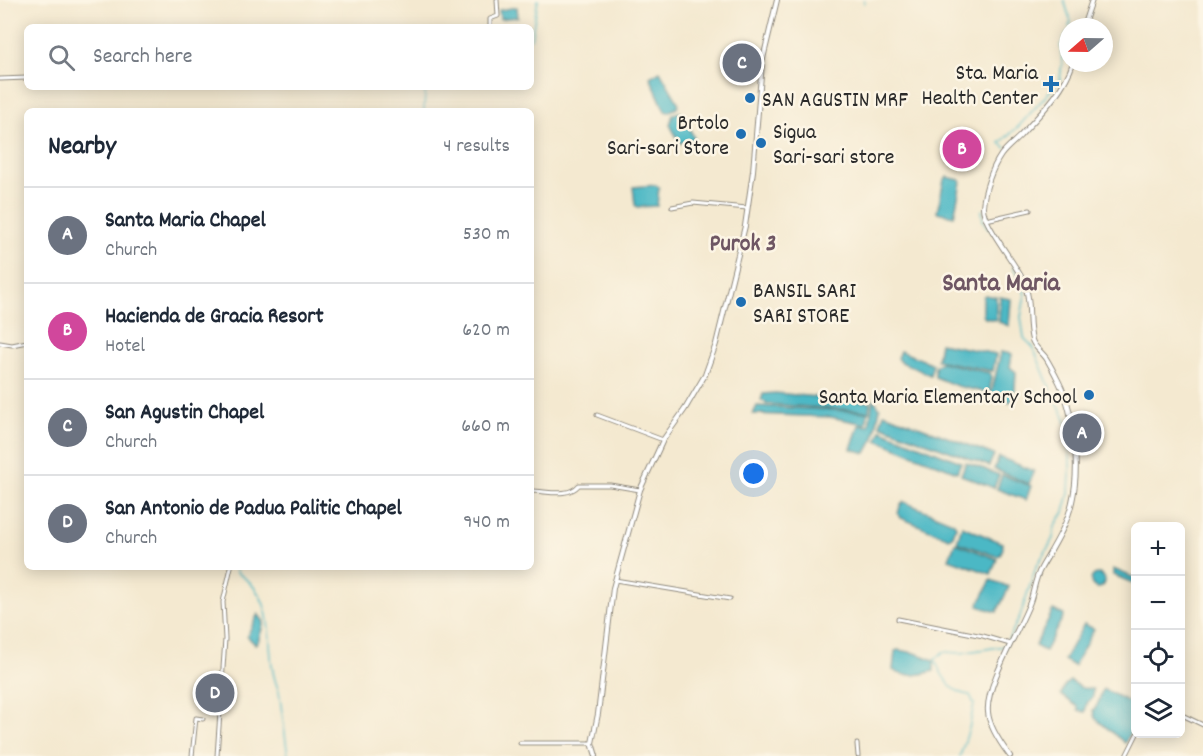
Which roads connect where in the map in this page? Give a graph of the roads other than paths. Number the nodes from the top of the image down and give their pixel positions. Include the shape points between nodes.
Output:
1 (497, 0) edge
2 (777, 0) edge
3 (1092, 0) edge
4 (1086, 18) edge
5 (490, 24) edge
6 (1070, 72) edge
7 (24, 78) edge
8 (0, 79) edge
9 (672, 207) dead end
10 (747, 208) junction
11 (1030, 210) dead end
12 (986, 220) junction
13 (0, 343) edge
14 (24, 343) edge
15 (597, 414) dead end
16 (663, 440) junction
17 (640, 490) junction
18 (534, 491) edge
19 (230, 570) edge
20 (615, 580) junction
21 (730, 599) dead end
22 (898, 619) dead end
23 (1011, 644) junction
24 (1185, 716) edge
25 (203, 719) dead end
26 (1203, 725) edge
27 (1135, 738) edge
28 (520, 742) dead end
29 (592, 743) junction
30 (857, 744) dead end
31 (192, 756) edge
32 (217, 756) edge
33 (596, 756) edge
34 (858, 756) edge
35 (1010, 756) edge
36 (1126, 756) edge

1 - 5 street via 498,16 490,19
2 - 10 street via 762,63
3 - 4 street
6 - 12 street via 1065,84 1001,155 987,190 983,208
7 - 8 street
9 - 10 street via 693,203
10 - 16 street via 733,279 705,375
11 - 12 street
12 - 23 street via 1024,282 1032,342 1046,357 1059,382 1068,404 1073,441 1073,501 1069,516 1039,570 1031,601
13 - 14 street
15 - 16 street
16 - 17 street
17 - 18 street via 589,484 566,493
17 - 20 street
19 - 32 street via 223,603 225,639
20 - 21 street
20 - 29 street
22 - 23 street
23 - 35 street via 987,704 996,735
24 - 26 street
25 - 31 street via 196,718
27 - 36 street
28 - 29 street
29 - 33 street
30 - 34 street

